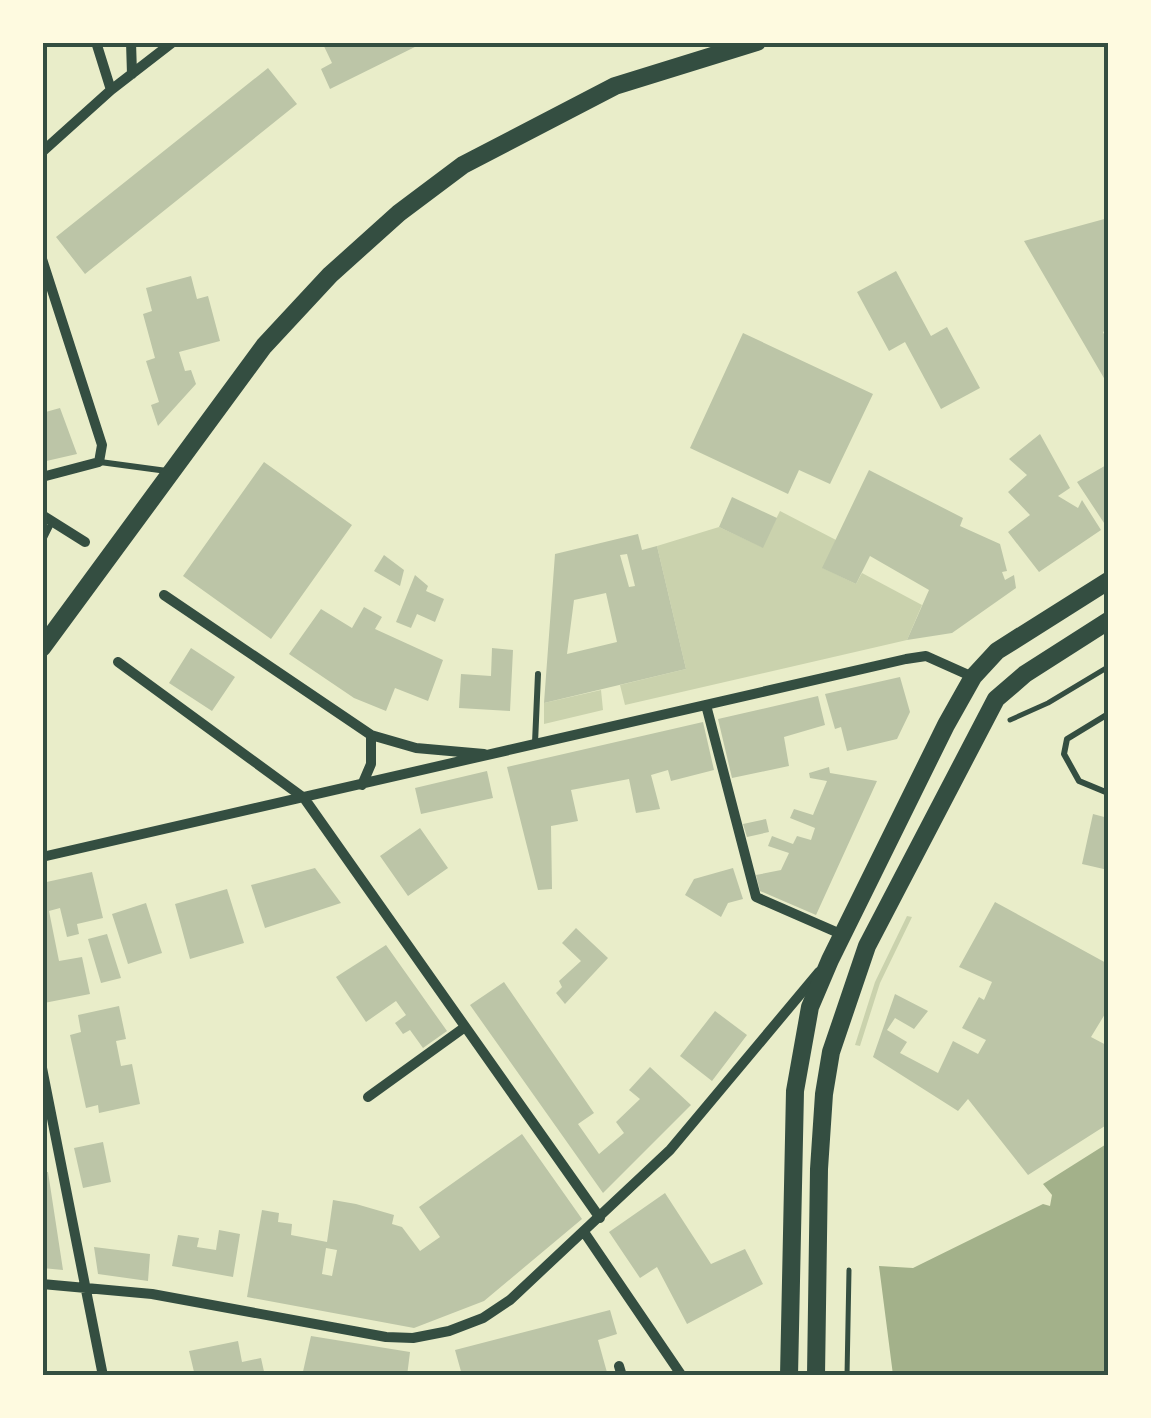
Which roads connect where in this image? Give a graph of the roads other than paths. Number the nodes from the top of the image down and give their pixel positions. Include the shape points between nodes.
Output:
1 (96, 42) edge
2 (131, 42) edge
3 (173, 42) edge
4 (757, 42) edge
5 (132, 74) junction
6 (112, 90) junction
7 (42, 152) edge
8 (42, 259) edge
9 (98, 462) junction
10 (171, 471) junction
11 (42, 477) edge
12 (48, 518) edge
13 (42, 542) edge
14 (85, 542) dead end
15 (1108, 582) edge
16 (164, 595) dead end
17 (1108, 621) edge
18 (45, 644) edge
19 (118, 662) dead end
20 (538, 674) dead end
21 (973, 678) junction
22 (706, 705) junction
23 (1108, 714) edge
24 (371, 735) junction
25 (535, 746) junction
26 (495, 754) junction
27 (362, 785) junction
28 (1108, 793) edge
29 (304, 798) junction
30 (42, 857) edge
31 (843, 935) junction
32 (830, 960) junction
33 (465, 1027) junction
34 (42, 1068) edge
35 (368, 1097) dead end
36 (600, 1218) junction
37 (584, 1232) junction
38 (42, 1284) edge
39 (84, 1285) junction
40 (102, 1376) edge
41 (682, 1376) edge
42 (789, 1376) edge
43 (816, 1376) edge

1 - 6 street
2 - 5 street
3 - 5 street
4 - 10 main road via 615,86 462,165 330,275 264,346
5 - 6 street
6 - 7 street
8 - 9 street via 102,445
9 - 10 lane
9 - 11 street
10 - 18 main road
12 - 13 lane
12 - 14 street
15 - 21 main road via 998,651
16 - 24 street
17 - 43 main road via 996,699 868,946 831,1052 824,1094
19 - 29 street
20 - 25 lane
21 - 22 street via 926,656
21 - 31 main road
22 - 25 street
22 - 31 street via 756,897
23 - 28 lane via 1068,739 1064,754 1080,781
24 - 26 street via 416,748
24 - 27 street via 371,764
25 - 26 street
26 - 27 street
27 - 29 street
29 - 30 street
29 - 33 street
31 - 32 main road
32 - 36 street via 670,1150
32 - 42 main road via 810,1007 794,1092
33 - 35 street
33 - 36 street
34 - 39 street
36 - 37 street
37 - 39 street via 510,1300 483,1318 428,1336 386,1337
37 - 41 street
38 - 39 street
39 - 40 street

